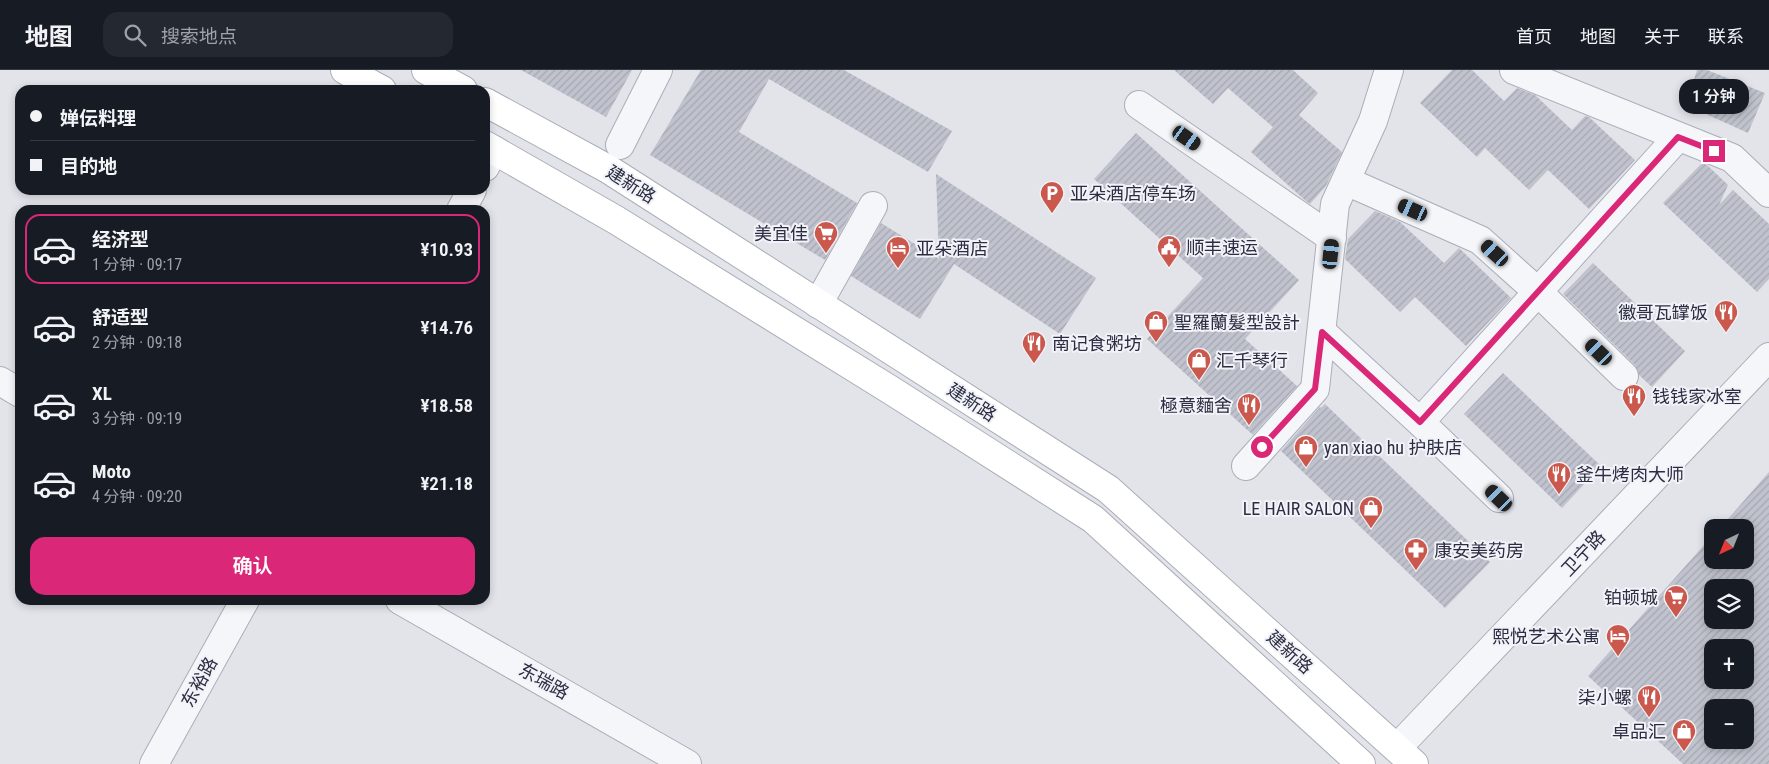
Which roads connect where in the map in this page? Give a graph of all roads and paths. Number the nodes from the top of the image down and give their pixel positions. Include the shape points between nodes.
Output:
1 (345, 70) edge
2 (426, 70) edge
3 (658, 70) edge
4 (1514, 70) edge
5 (1382, 72) edge
6 (373, 85) edge
7 (454, 85) edge
8 (490, 105) edge
9 (1139, 105) dead end
10 (1678, 137) junction
11 (620, 145) dead end
12 (490, 155) edge
13 (1346, 180) junction
14 (1769, 193) edge
15 (874, 206) dead end
16 (1332, 238) junction
17 (1538, 292) junction
18 (818, 304) junction
19 (1322, 332) junction
20 (1769, 357) edge
21 (1624, 376) dead end
22 (0, 381) edge
23 (15, 390) edge
24 (1420, 422) junction
25 (1246, 466) dead end
26 (1499, 498) dead end
27 (241, 605) edge
28 (409, 605) edge
29 (1406, 756) edge
30 (1357, 763) edge
31 (154, 764) edge
32 (687, 764) edge

1 - 6 main road
2 - 7 main road
3 - 11 street
4 - 10 street
5 - 13 street via 1373,121
8 - 18 main road, 建新路 via 608,169
9 - 16 street
10 - 14 street via 1732,158
10 - 17 street
12 - 30 main road, 建新路 via 632,231 1093,519
13 - 16 street via 1335,204
13 - 17 street via 1480,240
15 - 18 street
16 - 19 street
17 - 21 street
17 - 24 street
18 - 29 main road, 建新路 via 1108,489
19 - 24 street
19 - 25 street via 1315,389
20 - 29 street, 卫宁路
22 - 23 street
24 - 26 street
27 - 31 street, 东裕路
28 - 32 street, 东瑞路

